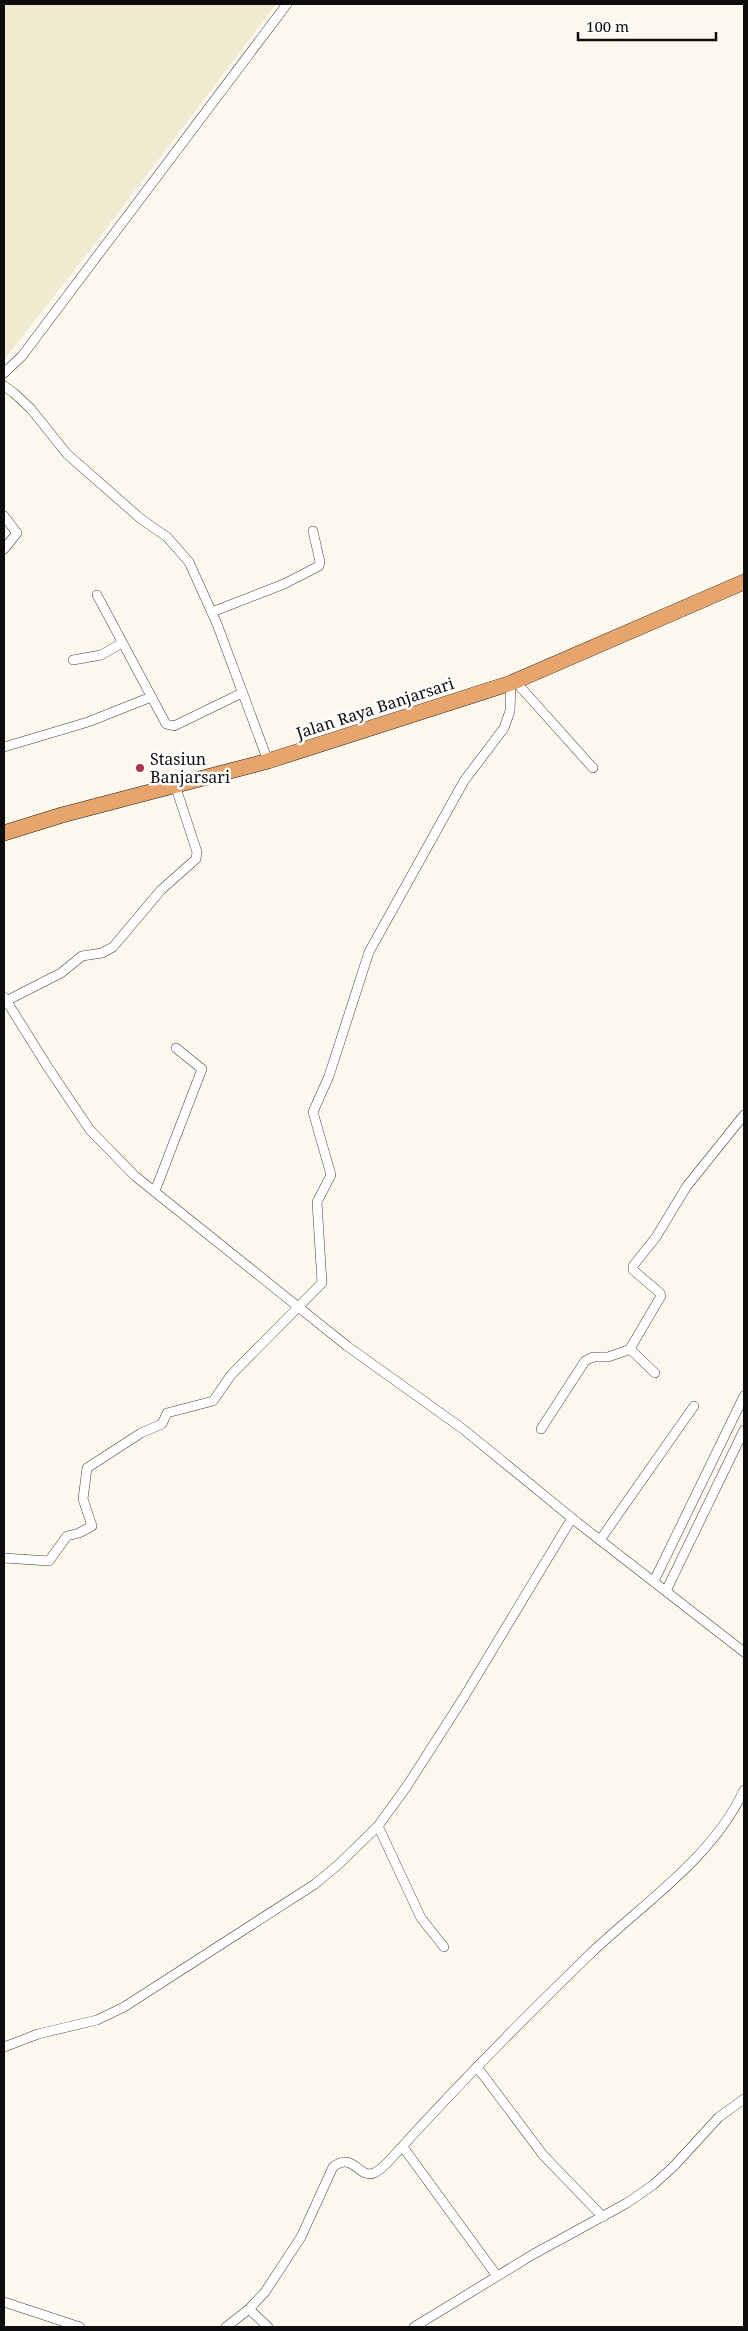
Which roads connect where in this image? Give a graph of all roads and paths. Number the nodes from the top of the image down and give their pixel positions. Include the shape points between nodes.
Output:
1 (287, 4) edge
2 (4, 373) edge
3 (4, 386) edge
4 (4, 516) edge
5 (313, 531) dead end
6 (4, 549) edge
7 (742, 585) edge
8 (97, 595) dead end
9 (212, 612) junction
10 (122, 643) junction
11 (72, 660) dead end
12 (513, 682) junction
13 (242, 693) junction
14 (151, 698) junction
15 (4, 747) edge
16 (268, 760) junction
17 (593, 768) dead end
18 (175, 785) junction
19 (4, 833) edge
20 (5, 999) edge
21 (176, 1048) dead end
22 (744, 1115) edge
23 (155, 1192) junction
24 (300, 1307) junction
25 (631, 1349) junction
26 (655, 1373) dead end
27 (744, 1396) edge
28 (694, 1406) dead end
29 (541, 1429) dead end
30 (744, 1430) edge
31 (719, 1465) junction
32 (572, 1518) junction
33 (600, 1540) junction
34 (4, 1558) edge
35 (654, 1582) junction
36 (666, 1591) junction
37 (744, 1652) edge
38 (744, 1790) edge
39 (378, 1826) junction
40 (444, 1947) dead end
41 (4, 2048) edge
42 (477, 2067) junction
43 (744, 2099) edge
44 (403, 2147) junction
45 (603, 2218) junction
46 (497, 2276) junction
47 (4, 2302) edge
48 (249, 2309) junction
49 (80, 2327) edge
50 (226, 2327) edge
51 (268, 2327) edge
52 (414, 2327) edge

1 - 2 street via 22,356
3 - 9 street via 31,410 67,454 178,547 189,562
4 - 6 street via 17,533
5 - 9 street via 319,566
7 - 12 highway, Jalan Raya Banjarsari
8 - 10 street
9 - 13 street
10 - 11 street via 101,655
10 - 14 street
12 - 16 highway, Jalan Raya Banjarsari
12 - 17 street
12 - 24 street via 510,711 504,728 464,781 369,952 314,1112 331,1175 317,1202 322,1283
13 - 14 street via 174,726 166,724
13 - 16 street
14 - 15 street via 88,722
16 - 18 highway, Jalan Raya Banjarsari
18 - 19 highway, Jalan Raya Banjarsari
18 - 20 street via 197,852 196,859 161,890 108,951 82,956 57,975
20 - 23 street via 90,1130
21 - 23 street via 202,1069
22 - 25 street via 687,1186 656,1237 633,1266 633,1270 661,1296
23 - 24 street
24 - 32 street via 347,1346 463,1429
24 - 34 street via 231,1375 212,1401 167,1414 162,1424 141,1433 87,1468 83,1499 92,1526 67,1536 49,1561
25 - 26 street
25 - 29 street via 608,1357 589,1358
27 - 31 street
28 - 33 street
30 - 31 street
31 - 35 street
31 - 36 street
32 - 33 street
32 - 39 street via 464,1697
33 - 35 street
35 - 36 street
36 - 37 street
38 - 42 street via 725,1824 694,1860 589,1955
39 - 40 street via 420,1918
39 - 41 street via 315,1884 141,1997 97,2020 38,2034
42 - 44 street
42 - 45 street via 543,2155
43 - 45 street via 719,2117 653,2185
44 - 46 street
44 - 48 street via 374,2173 367,2174 347,2162 334,2167 301,2237 265,2292
45 - 46 street
46 - 52 street
47 - 49 street
48 - 50 street
48 - 51 street

